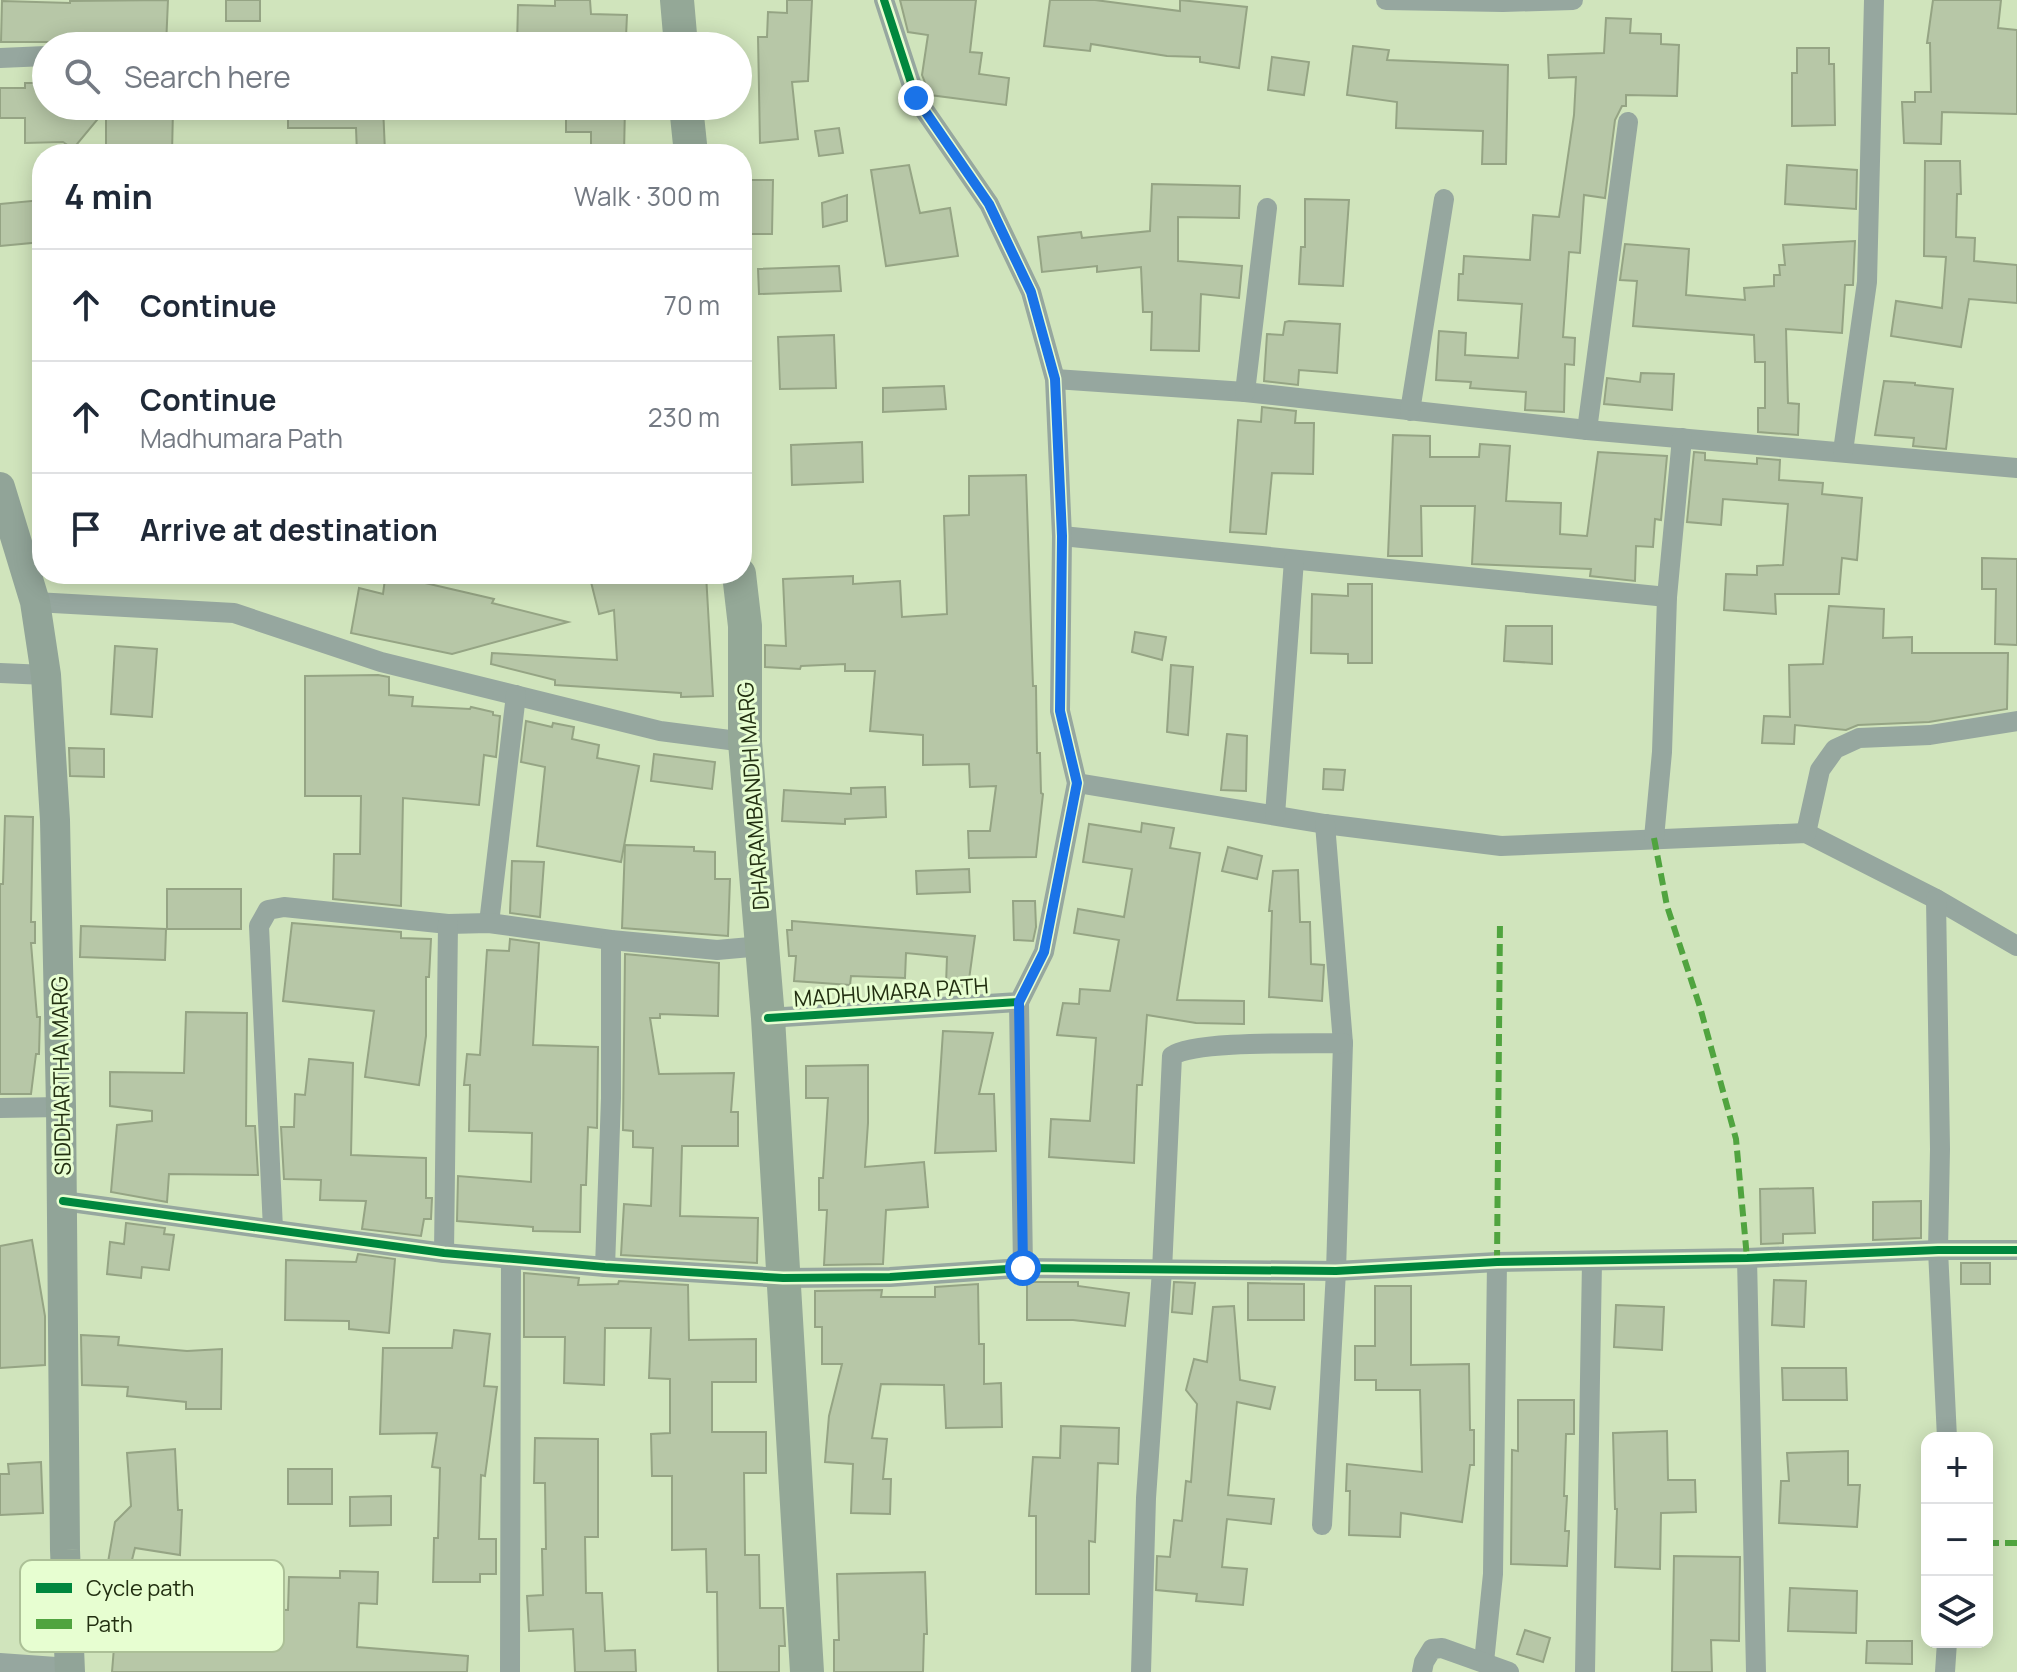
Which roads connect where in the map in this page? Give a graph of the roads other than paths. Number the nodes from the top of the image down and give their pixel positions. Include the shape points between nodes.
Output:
1 (677, 0) edge
2 (884, 0) edge
3 (1386, 0) edge
4 (1573, 0) edge
5 (1874, 0) edge
6 (1503, 1) edge
7 (680, 32) edge
8 (32, 57) edge
9 (0, 58) edge
10 (687, 120) edge
11 (1628, 122) dead end
12 (690, 144) edge
13 (1444, 199) dead end
14 (1267, 208) dead end
15 (1055, 379) junction
16 (1245, 392) junction
17 (1410, 411) junction
18 (1587, 430) junction
19 (1682, 438) junction
20 (1843, 451) junction
21 (2017, 468) edge
22 (0, 487) edge
23 (1062, 536) junction
24 (1294, 560) junction
25 (740, 584) edge
26 (1667, 597) junction
27 (35, 602) junction
28 (0, 673) edge
29 (46, 675) junction
30 (516, 695) junction
31 (2017, 721) edge
32 (745, 742) junction
33 (1077, 783) junction
34 (1275, 815) junction
35 (1325, 824) junction
36 (1806, 833) junction
37 (1654, 838) junction
38 (1936, 899) junction
39 (489, 923) junction
40 (448, 924) junction
41 (611, 940) junction
42 (762, 946) junction
43 (2017, 946) edge
44 (1019, 1002) junction
45 (768, 1018) junction
46 (1343, 1043) junction
47 (61, 1107) junction
48 (0, 1108) edge
49 (63, 1201) junction
50 (273, 1229) junction
51 (1938, 1250) junction
52 (2017, 1250) edge
53 (444, 1253) junction
54 (1747, 1258) junction
55 (511, 1259) junction
56 (1592, 1261) junction
57 (1497, 1262) junction
58 (605, 1267) junction
59 (1023, 1268) junction
60 (1162, 1270) junction
61 (1336, 1271) junction
62 (783, 1278) junction
63 (1947, 1432) edge
64 (1322, 1525) dead end
65 (65, 1560) edge
66 (1947, 1648) edge
67 (1484, 1662) junction
68 (0, 1663) edge
69 (70, 1670) edge
70 (510, 1672) edge
71 (807, 1672) edge
72 (1141, 1672) edge
73 (1422, 1672) edge
74 (1509, 1672) edge
75 (1585, 1672) edge
76 (1756, 1672) edge
77 (1945, 1672) edge

1 - 7 main road
2 - 15 street, MADHUMARA PATH via 916,98 989,204 1031,292
3 - 6 street
4 - 6 street
5 - 20 street via 1867,282
8 - 9 street
10 - 12 main road
11 - 18 street
13 - 17 street
14 - 16 street
15 - 16 street
15 - 23 street, MADHUMARA PATH
16 - 17 street
17 - 18 street
18 - 19 street
19 - 20 street
19 - 26 street
20 - 21 street
22 - 27 street, SIDDHARTHA MARG
23 - 24 street
23 - 33 street, MADHUMARA PATH via 1060,711
24 - 26 street
24 - 34 street
25 - 32 main road, DHARAMBANDH MARG
26 - 37 street
27 - 29 street, SIDDHARTHA MARG
27 - 30 street via 234,613 381,662
28 - 29 street
29 - 47 street, SIDDHARTHA MARG via 58,901
30 - 32 street via 660,731
30 - 39 street
31 - 36 street via 1930,735 1859,738 1835,749 1820,770
32 - 42 main road, DHARAMBANDH MARG
33 - 34 street
33 - 44 street, MADHUMARA PATH via 1044,952
34 - 35 street
35 - 37 street via 1501,846
35 - 46 street
36 - 37 street
36 - 38 street
38 - 43 street
38 - 51 street
39 - 40 street
39 - 41 street
40 - 50 street via 284,907 268,910 259,926
40 - 53 street
41 - 42 street via 717,950
41 - 58 street
42 - 45 main road, DHARAMBANDH MARG
44 - 45 street, MADHUMARA PATH
44 - 59 street
45 - 62 main road, DHARAMBANDH MARG
46 - 60 street via 1207,1046 1181,1049 1172,1056
46 - 61 street
47 - 48 street
47 - 49 street, SIDDHARTHA MARG
49 - 50 street
49 - 65 street, SIDDHARTHA MARG
50 - 53 street
51 - 52 street
51 - 54 street
51 - 63 street
53 - 55 street
54 - 56 street
54 - 76 street
55 - 58 street
55 - 70 street
56 - 57 street
56 - 75 street
57 - 61 street
57 - 67 street via 1493,1574
58 - 62 street
59 - 60 street
59 - 62 street
60 - 61 street
60 - 72 street via 1146,1498
61 - 64 street
62 - 71 main road, DHARAMBANDH MARG
66 - 77 street
67 - 73 street via 1432,1649
67 - 74 street
68 - 69 street

